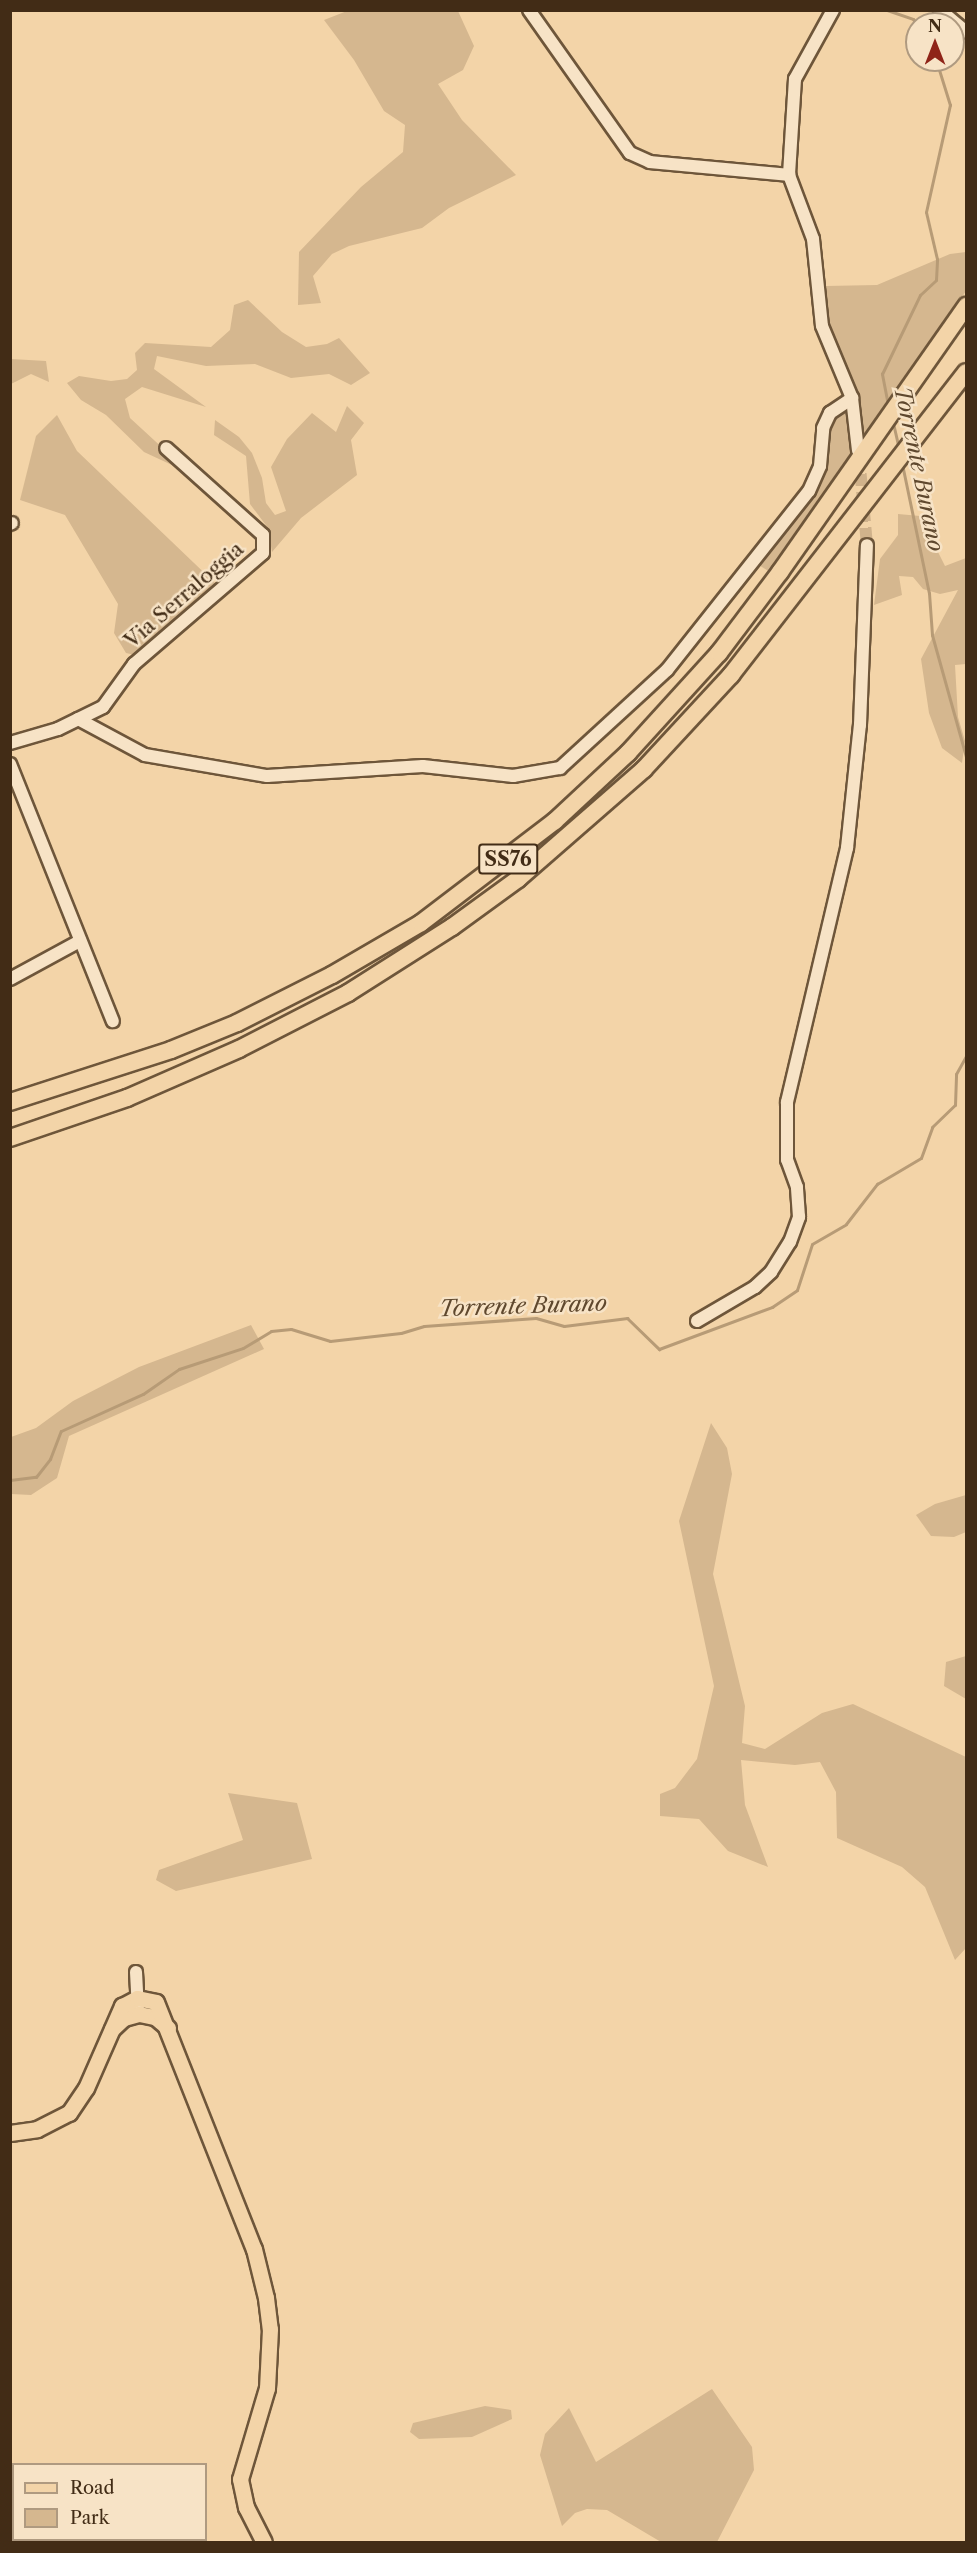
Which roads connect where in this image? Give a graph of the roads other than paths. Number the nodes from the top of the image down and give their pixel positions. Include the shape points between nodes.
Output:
1 (529, 10) edge
2 (833, 10) edge
3 (940, 10) edge
4 (966, 32) edge
5 (789, 175) junction
6 (966, 306) edge
7 (966, 372) edge
8 (852, 398) junction
9 (166, 448) dead end
10 (858, 451) tunnel mouth
11 (867, 545) tunnel mouth
12 (78, 719) junction
13 (10, 743) edge
14 (10, 764) edge
15 (80, 940) junction
16 (10, 979) edge
17 (113, 1021) dead end
18 (10, 1102) edge
19 (10, 1137) edge
20 (697, 1321) dead end
21 (136, 1972) dead end
22 (137, 1998) junction
23 (139, 2014) junction
24 (168, 2028) junction
25 (112, 2029) junction
26 (10, 2133) edge
27 (264, 2542) edge

1 - 5 street via 630,153 650,162
2 - 5 street via 795,79
3 - 4 street
5 - 8 street via 813,238 822,326
6 - 18 highway, SS76 via 780,572 675,704 555,821 421,923 332,975 237,1023 72,1085
7 - 19 highway, SS76 via 731,675 644,769 518,879 452,927 348,993 249,1044 127,1098
8 - 10 street
8 - 12 street via 826,420 820,466 802,501 667,669 560,768 513,776 423,766 267,776 145,755
9 - 12 street, Via Serraloggia via 263,535 263,553 134,664 103,707
11 - 20 street via 860,724 848,848 786,1102 786,1160 797,1187 799,1217 790,1242 771,1272 755,1287
12 - 13 street, Via Serraloggia
14 - 15 street
15 - 16 street
15 - 17 street
21 - 22 street
22 - 23 street
22 - 24 main road via 156,2002
22 - 25 main road via 122,2006
23 - 24 main road via 155,2017
23 - 25 main road via 124,2018
24 - 27 main road via 254,2249 266,2298 270,2329 267,2388 240,2479 246,2507
25 - 26 main road via 86,2088 69,2113 37,2128

